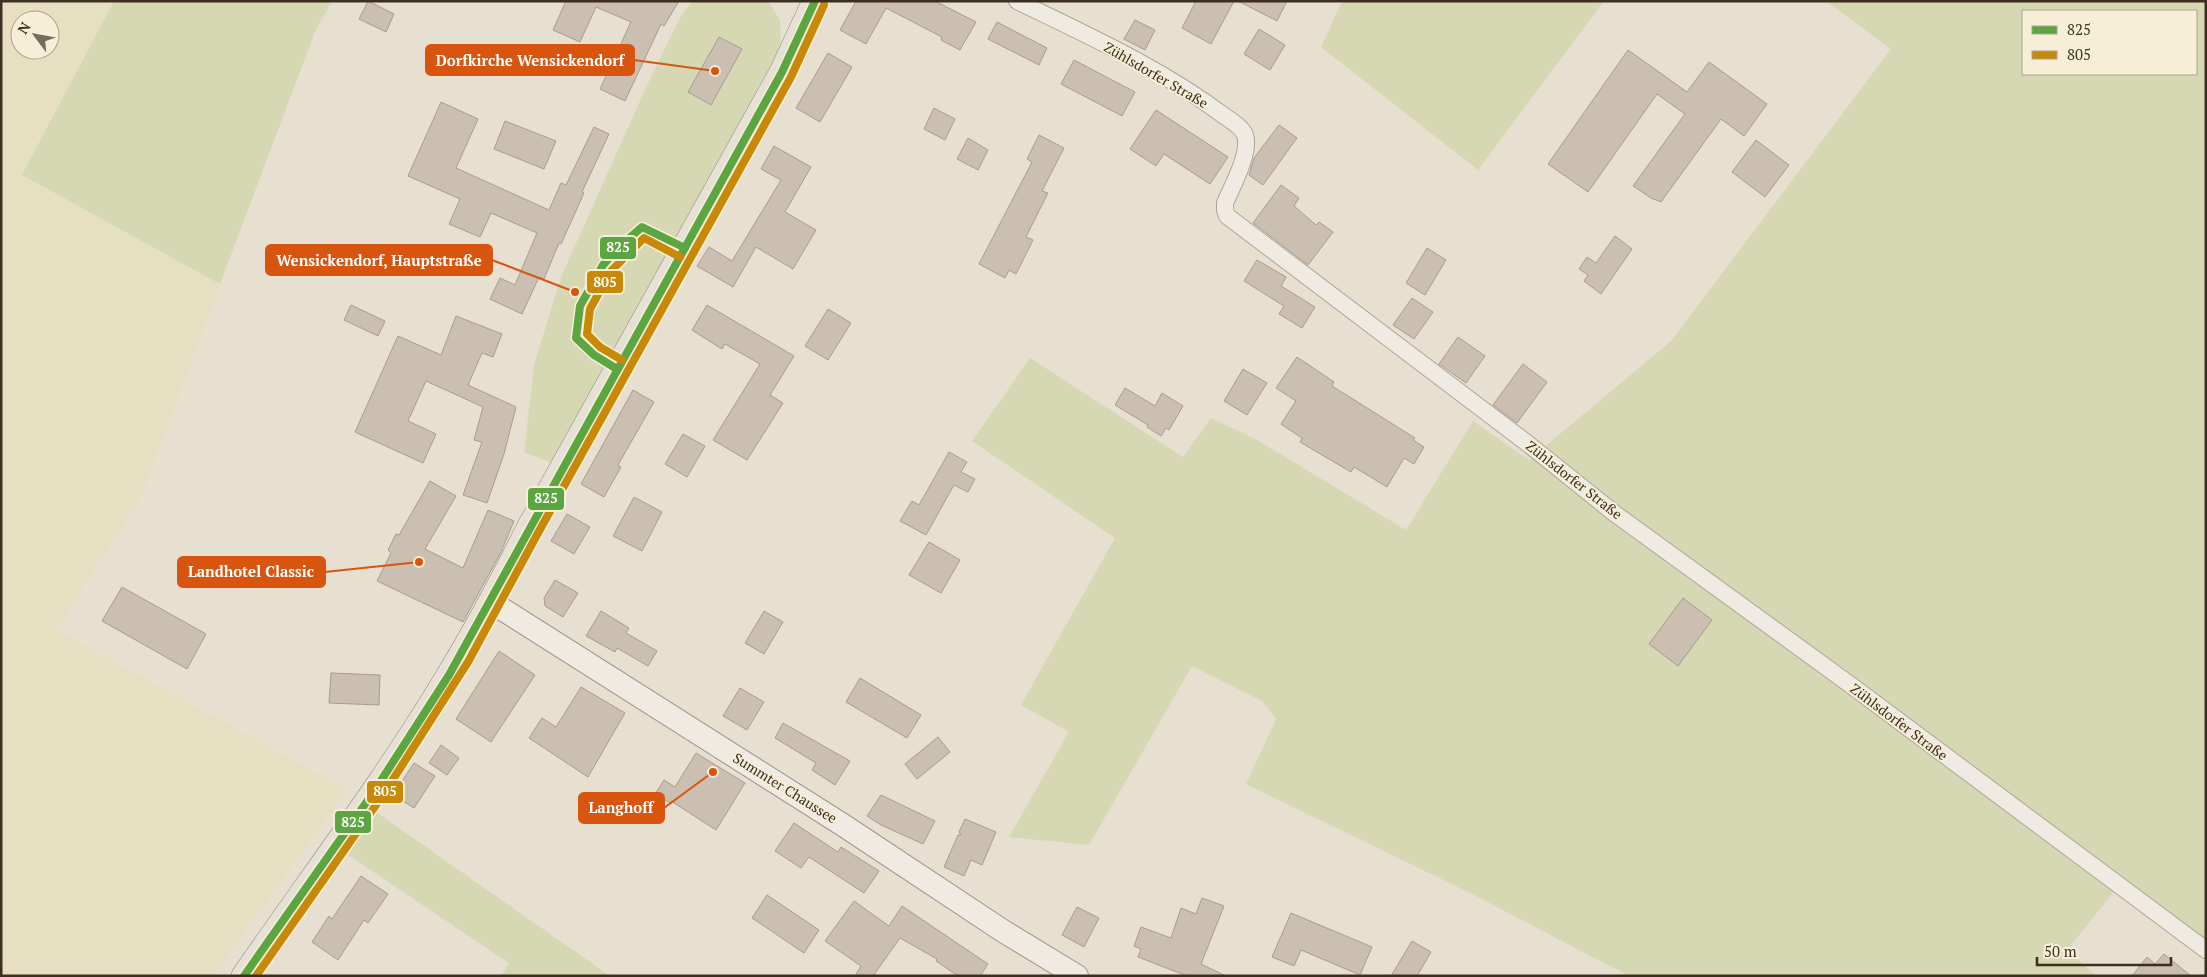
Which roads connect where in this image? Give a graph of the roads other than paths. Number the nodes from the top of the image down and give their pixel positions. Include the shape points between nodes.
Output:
1 (815, 1) edge
2 (1017, 1) edge
3 (491, 602) junction
4 (2206, 950) edge
5 (244, 976) edge
6 (1077, 976) edge

1 - 3 main road via 782,72 533,520
2 - 4 street, Zühlsdorfer Straße via 1144,65 1188,90 1238,126 1245,135 1246,152 1225,204 1227,216 1527,443 1614,513
3 - 5 main road via 398,756
3 - 6 main road, Summter Chaussee

